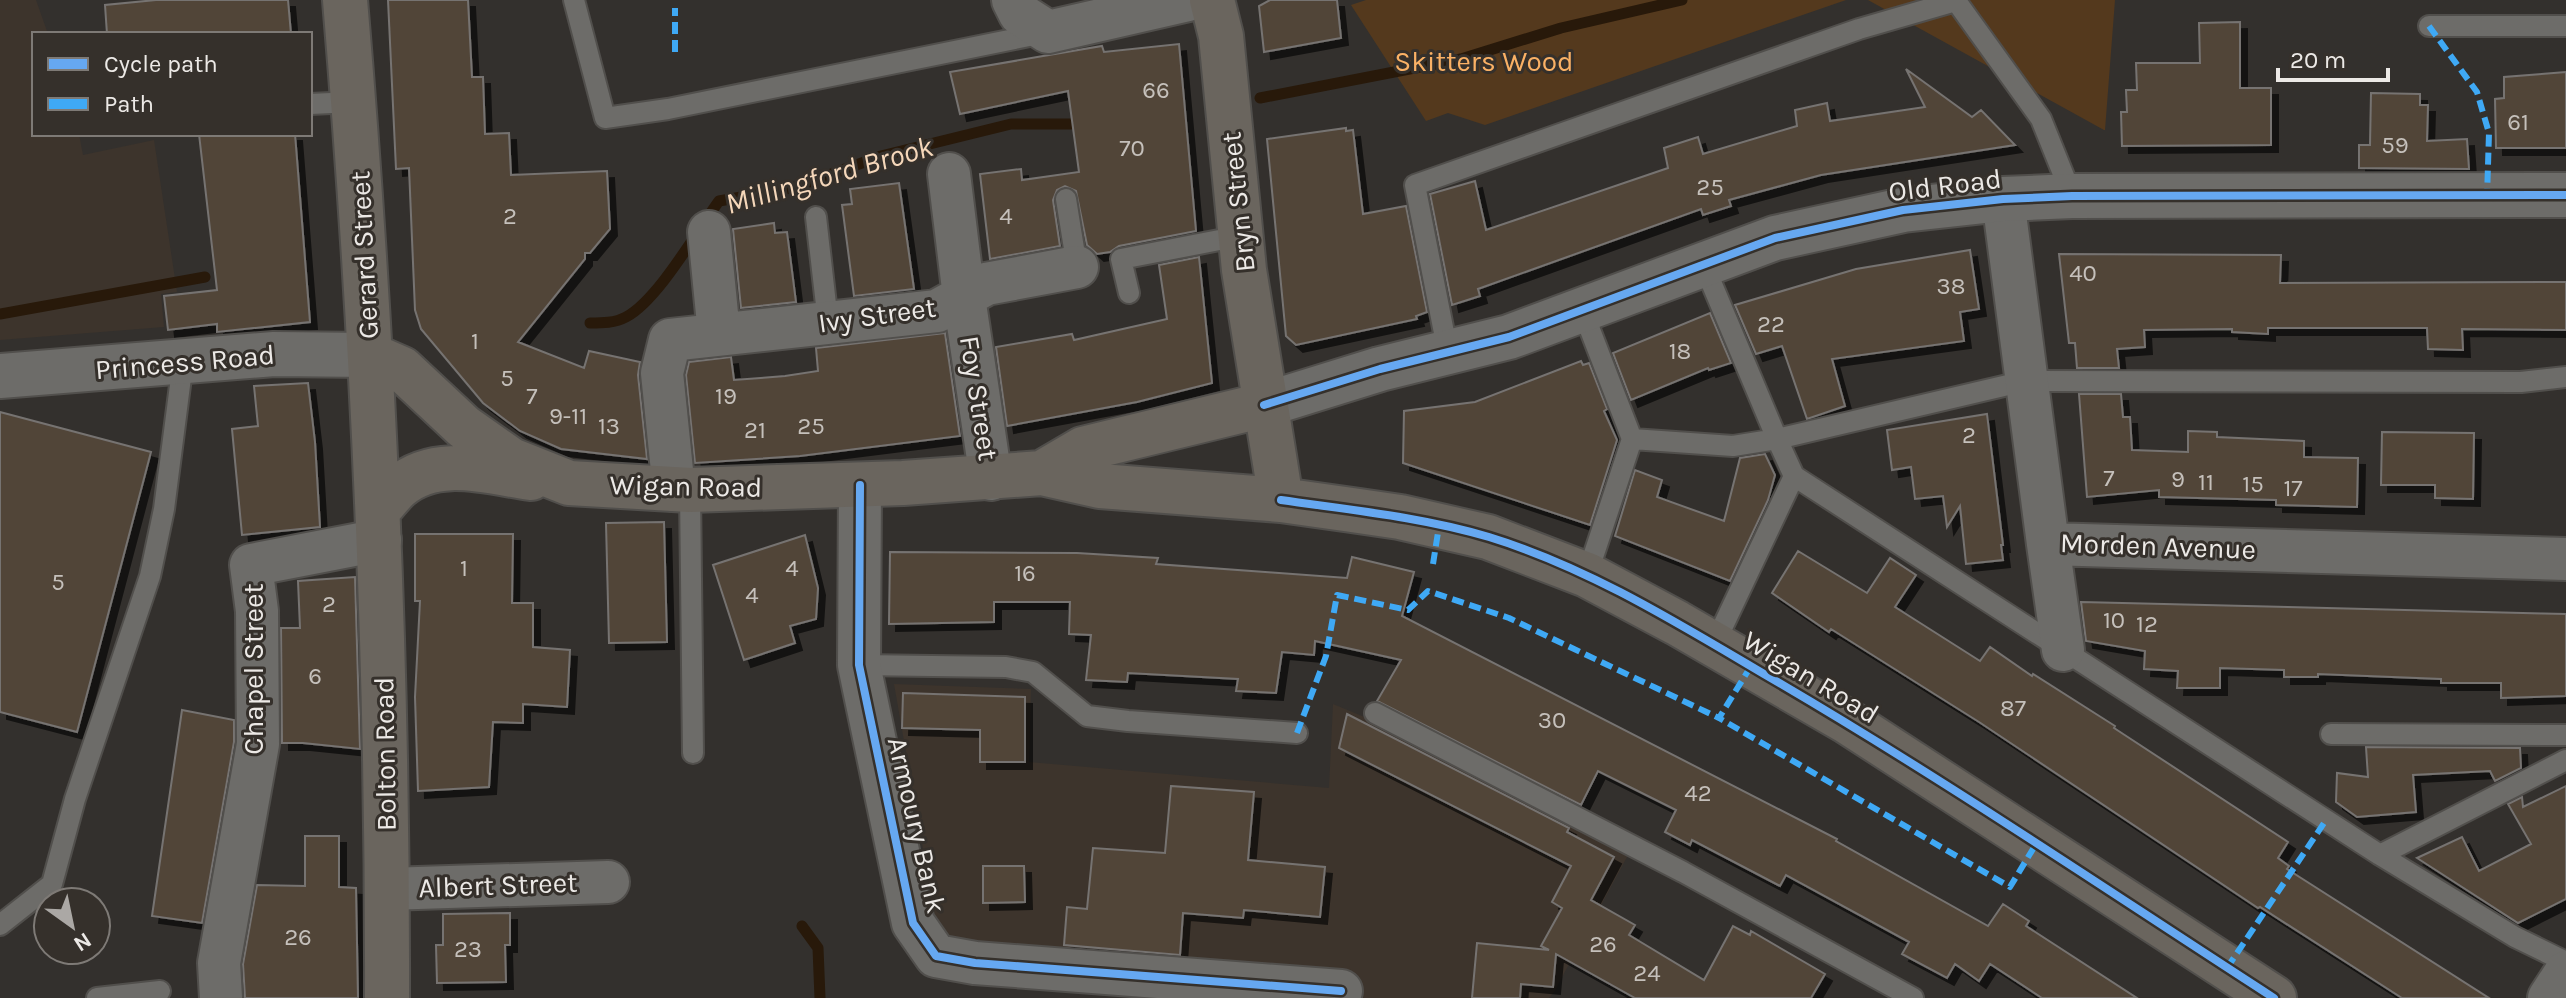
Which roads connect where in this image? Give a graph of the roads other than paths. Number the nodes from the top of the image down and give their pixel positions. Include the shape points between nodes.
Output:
1 (345, 0) edge
2 (574, 0) edge
3 (1013, 0) edge
4 (1188, 0) edge
5 (1212, 0) edge
6 (2429, 26) dead end
7 (2566, 26) edge
8 (1048, 32) junction
9 (353, 102) junction
10 (312, 104) edge
11 (949, 174) dead end
12 (2566, 195) edge
13 (2072, 196) junction
14 (1066, 199) dead end
15 (2003, 199) junction
16 (816, 217) dead end
17 (709, 232) dead end
18 (1240, 236) junction
19 (1703, 263) junction
20 (1077, 267) joint
21 (1129, 293) dead end
22 (964, 297) junction
23 (1582, 309) junction
24 (828, 322) junction
25 (719, 334) junction
26 (1448, 353) junction
27 (370, 355) junction
28 (183, 362) junction
29 (0, 376) edge
30 (2566, 377) edge
31 (2025, 381) junction
32 (1264, 405) junction
33 (1632, 439) junction
34 (1777, 439) junction
35 (1042, 473) junction
36 (1794, 476) junction
37 (991, 479) junction
38 (569, 483) junction
39 (860, 485) junction
40 (682, 490) junction
41 (1281, 500) junction
42 (379, 525) junction
43 (2048, 544) junction
44 (2566, 559) edge
45 (1587, 575) junction
46 (1714, 645) junction
47 (2063, 650) junction
48 (859, 665) junction
49 (1375, 713) dead end
50 (1297, 733) dead end
51 (2331, 734) dead end
52 (2566, 735) edge
53 (693, 753) dead end
54 (2566, 760) edge
55 (2380, 855) junction
56 (608, 882) dead end
57 (387, 889) junction
58 (0, 925) edge
59 (2566, 962) edge
60 (2566, 972) edge
61 (160, 991) dead end
62 (1341, 991) dead end
63 (97, 998) edge
64 (221, 998) edge
65 (387, 998) edge
66 (1913, 998) edge
67 (2274, 998) edge
68 (2549, 998) edge

1 - 9 main road, Gerard Street
2 - 8 lane via 605,118
3 - 8 street via 1020,14
4 - 8 street
5 - 18 main road, Bryn Street via 1221,36
6 - 7 lane
9 - 10 lane
9 - 27 main road, Gerard Street
11 - 22 street, Foy Street
12 - 13 street, Old Road
13 - 15 street, Old Road
13 - 26 lane via 2041,119 1956,1 1844,34 1415,185
14 - 20 lane
15 - 19 street, Old Road via 1889,213 1775,238
15 - 31 street, Morden Avenue
16 - 24 lane
17 - 25 street
18 - 21 lane via 1121,259
18 - 32 main road, Bryn Street
19 - 23 street, Old Road
19 - 34 lane
20 - 22 street, Ivy Street via 986,284
22 - 24 street, Ivy Street via 937,311
22 - 37 street, Foy Street
23 - 26 street, Old Road
23 - 33 lane
24 - 25 street, Ivy Street
25 - 40 street, Ivy Street via 670,340 662,373
26 - 32 street, Old Road
27 - 28 street, Princess Road via 295,353
27 - 38 main road, Wigan Road via 402,369 464,427 511,460
27 - 42 main road, Gerard Street
28 - 29 street, Princess Road
28 - 58 lane via 150,576 52,884
30 - 31 lane via 2521,382
31 - 34 lane
31 - 43 street, Morden Avenue
32 - 35 main road, Wigan Road via 1083,449
32 - 41 main road
33 - 34 lane via 1733,446
33 - 45 lane
34 - 36 lane
35 - 37 main road, Wigan Road
35 - 41 main road, Wigan Road via 1100,486
36 - 46 lane
36 - 47 lane
37 - 39 main road, Wigan Road
38 - 40 main road, Wigan Road
38 - 42 main road via 451,467 430,470 400,486
39 - 40 main road, Wigan Road
39 - 48 street, Armoury Bank
40 - 53 lane
41 - 45 main road, Wigan Road via 1400,517 1488,537
42 - 57 main road, Bolton Road
42 - 64 street, Chapel Street via 251,565 257,611 258,744 219,963
43 - 44 street, Morden Avenue
43 - 47 street
45 - 46 main road, Wigan Road
46 - 67 main road, Wigan Road via 1848,722
47 - 55 lane
48 - 50 lane via 1006,667 1033,672 1087,716
48 - 62 street, Armoury Bank via 913,923 936,956
49 - 66 lane
51 - 52 lane
54 - 55 lane
55 - 59 lane
56 - 57 street, Albert Street
57 - 65 main road, Bolton Road
60 - 68 street
61 - 63 lane

